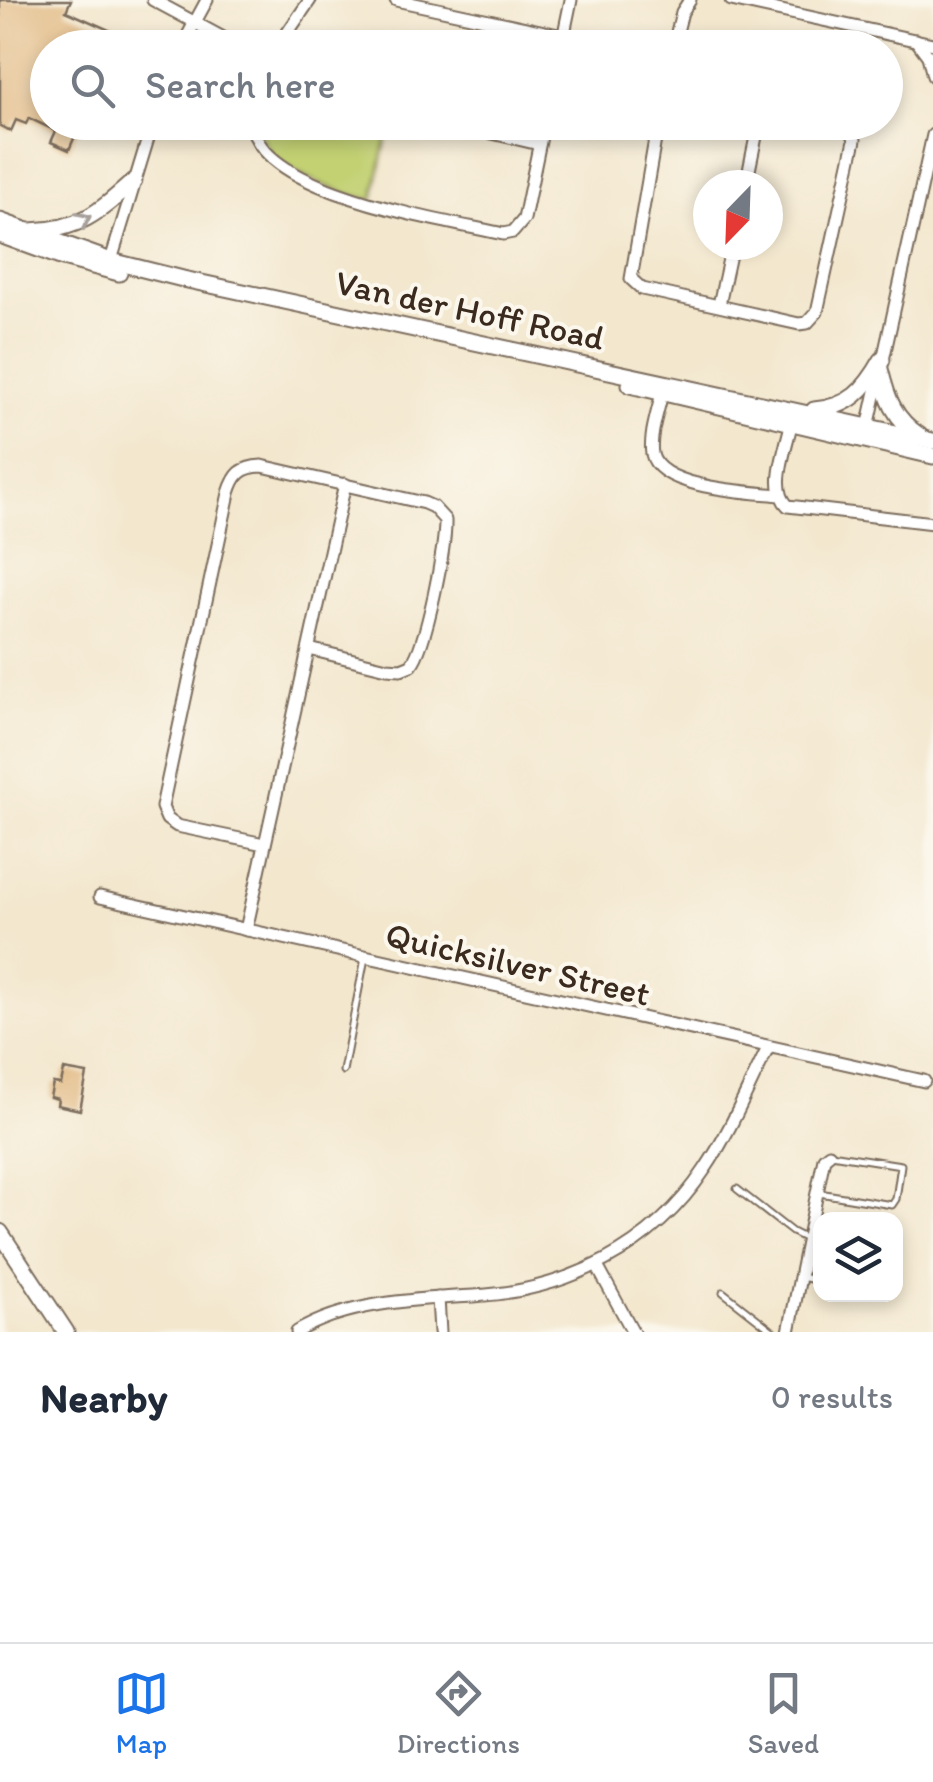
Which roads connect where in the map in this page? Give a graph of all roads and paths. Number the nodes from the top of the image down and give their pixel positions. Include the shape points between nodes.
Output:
1 (153, 0) edge
2 (208, 0) edge
3 (310, 0) edge
4 (396, 0) edge
5 (572, 0) edge
6 (690, 0) edge
7 (731, 0) edge
8 (194, 20) junction
9 (189, 30) edge
10 (211, 30) edge
11 (289, 30) edge
12 (515, 30) edge
13 (565, 30) edge
14 (678, 30) edge
15 (870, 30) edge
16 (903, 37) edge
17 (916, 40) junction
18 (933, 44) edge
19 (933, 76) edge
20 (933, 135) edge
21 (147, 140) edge
22 (255, 140) edge
23 (522, 140) edge
24 (540, 140) edge
25 (655, 140) edge
26 (756, 140) edge
27 (855, 140) edge
28 (539, 144) junction
29 (749, 170) edge
30 (134, 181) junction
31 (0, 221) edge
32 (22, 231) junction
33 (0, 234) edge
34 (729, 260) edge
35 (109, 266) junction
36 (719, 305) junction
37 (881, 365) junction
38 (662, 393) junction
39 (796, 418) junction
40 (866, 434) junction
41 (929, 440) edge
42 (933, 456) edge
43 (345, 484) junction
44 (780, 495) junction
45 (933, 524) edge
46 (309, 649) junction
47 (264, 844) junction
48 (100, 897) dead end
49 (246, 930) junction
50 (364, 958) junction
51 (768, 1048) junction
52 (343, 1072) dead end
53 (924, 1081) dead end
54 (829, 1154) joint
55 (736, 1189) dead end
56 (819, 1192) junction
57 (0, 1232) edge
58 (809, 1240) junction
59 (0, 1248) edge
60 (596, 1266) junction
61 (801, 1277) junction
62 (813, 1280) edge
63 (723, 1292) dead end
64 (438, 1298) junction
65 (328, 1320) junction
66 (55, 1332) edge
67 (66, 1332) edge
68 (296, 1332) edge
69 (313, 1332) edge
70 (440, 1332) edge
71 (632, 1332) edge
72 (774, 1332) edge
73 (789, 1332) edge

1 - 8 street
2 - 8 street
3 - 11 street
4 - 12 street
5 - 13 street
6 - 14 street
7 - 15 street
8 - 9 street
8 - 10 street
16 - 17 street
17 - 18 street
17 - 19 street
20 - 37 street
21 - 30 street
22 - 28 street via 333,194 503,234 524,219
23 - 28 street
24 - 28 street
25 - 36 street via 630,279 642,288
26 - 29 street
27 - 36 street via 814,318 799,324
32 -> 30 main road via 83,221
30 - 35 street
31 - 32 main road, Van der Hoff Road
32 - 35 main road, Van der Hoff Road
33 - 35 main road, Van der Hoff Road via 63,258
34 - 36 street
35 - 38 main road, Van der Hoff Road
35 - 39 main road, Van der Hoff Road
37 - 39 main road via 849,402
37 - 40 street
37 - 41 main road via 892,410
38 - 39 main road, Van der Hoff Road
38 - 44 street via 652,453 661,470 700,484
39 - 40 main road, Van der Hoff Road
39 - 44 street
40 - 41 main road, Van der Hoff Road
40 - 42 main road, Van der Hoff Road
43 - 46 street
43 - 46 street via 434,507 445,520 423,639 411,665 394,669
43 - 47 street via 248,467 236,475 229,494 162,807 177,826
44 - 45 street via 796,509
46 - 47 street
47 - 49 street
48 - 49 street, Quicksilver Street
49 - 50 street, Quicksilver Street
50 - 51 street, Quicksilver Street
50 - 52 lane
51 - 53 street, Quicksilver Street
51 - 60 street via 713,1157 686,1195 653,1228
54 - 56 street
54 - 56 lane via 901,1165 896,1200 892,1205
55 - 58 lane
56 - 58 street
57 - 67 main road
58 - 61 street
59 - 66 main road
60 - 64 street via 526,1290
60 - 71 street
61 - 62 lane
61 - 73 street
63 - 72 lane
64 - 65 street via 395,1301
64 - 70 street
65 - 68 street
65 - 69 street

